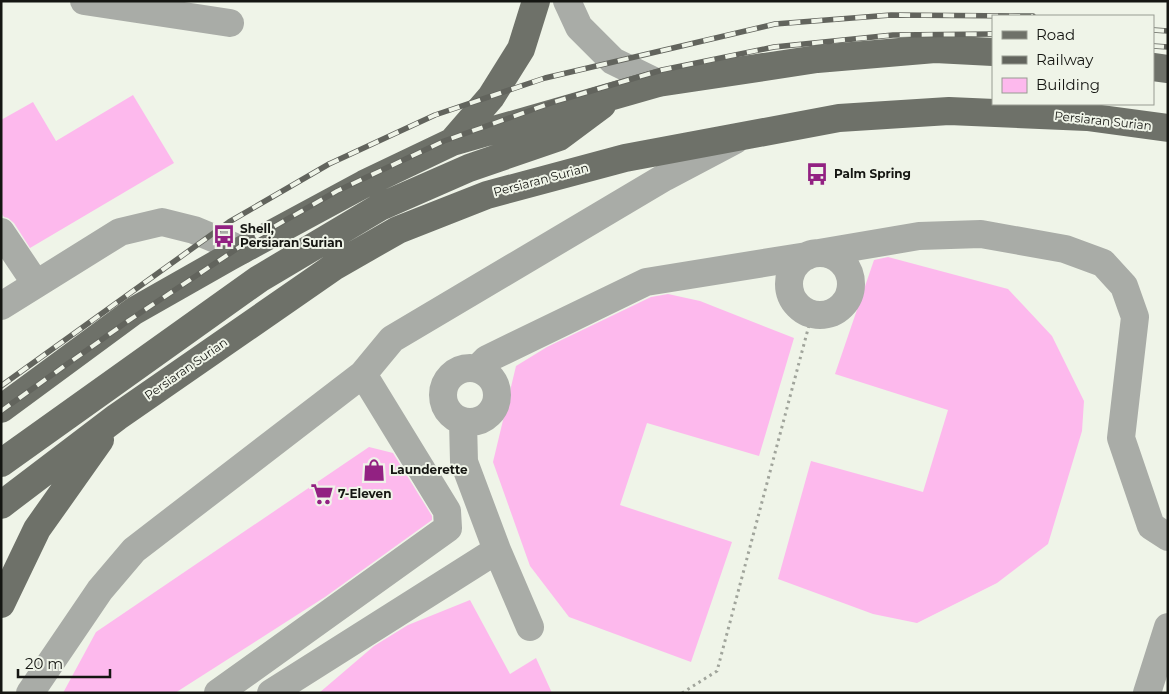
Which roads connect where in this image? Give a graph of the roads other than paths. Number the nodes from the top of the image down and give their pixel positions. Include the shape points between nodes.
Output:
1 (84, 1) edge
2 (536, 1) edge
3 (567, 1) edge
4 (230, 23) dead end
5 (992, 52) edge
6 (1154, 67) edge
7 (1168, 69) edge
8 (658, 83) junction
9 (616, 95) junction
10 (1168, 128) edge
11 (745, 135) junction
12 (452, 142) junction
13 (1, 232) edge
14 (242, 250) junction
15 (813, 254) junction
16 (36, 284) junction
17 (1, 306) edge
18 (477, 369) junction
19 (363, 374) junction
20 (1, 410) edge
21 (117, 417) junction
22 (463, 421) junction
23 (1, 464) edge
24 (1, 506) edge
25 (1168, 537) edge
26 (497, 550) junction
27 (1, 604) edge
28 (530, 627) dead end
29 (1168, 627) edge
30 (30, 693) edge
31 (218, 693) edge
32 (271, 693) edge
33 (1147, 693) edge

1 - 4 street
2 - 12 main road via 521,49 491,97
3 - 8 street via 579,27 613,61
5 - 8 main road via 935,49 817,59
6 - 7 main road
8 - 9 main road
9 - 12 main road
9 - 23 main road via 559,137 469,168 380,208 258,279
10 - 11 main road, Persiaran Surian via 1087,117 949,111 839,118
11 - 19 street via 665,177 392,339
11 - 21 main road, Persiaran Surian via 625,158 487,195 398,230 335,266
12 - 14 main road via 364,184
13 - 16 street
14 - 16 street via 194,230 162,222 120,232
14 - 20 main road via 134,311
15 - 15 street via 830,254 839,259 851,277 852,288 848,298 833,313 812,314 794,302 790,292 792,271 798,262
15 - 18 street via 646,282 486,360
15 - 25 street via 919,236 981,234 1065,249 1103,263 1124,286 1136,317 1121,438 1151,526
16 - 17 street
18 - 22 street via 458,371 445,384 444,403 455,418
18 - 22 street via 491,378 497,402 488,416 472,422
19 - 30 street via 134,550 100,590
19 - 31 street via 447,511 448,528
21 - 24 main road, Persiaran Surian
21 - 27 main road via 36,529
22 - 26 street via 464,462
26 - 28 street
26 - 32 street
29 - 33 street

